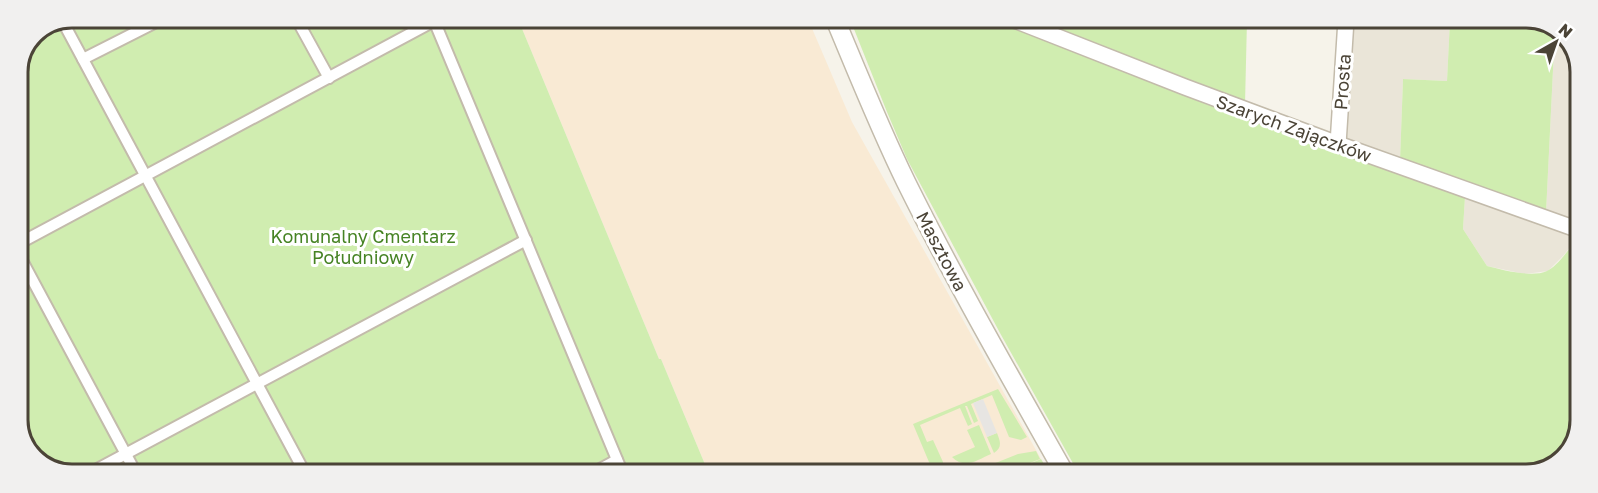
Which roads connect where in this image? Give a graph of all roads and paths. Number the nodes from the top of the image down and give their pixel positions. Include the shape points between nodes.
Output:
1 (144, 28) edge
2 (302, 28) edge
3 (420, 28) edge
4 (437, 28) edge
5 (839, 28) edge
6 (1035, 28) edge
7 (1345, 28) edge
8 (66, 29) edge
9 (82, 59) junction
10 (329, 78) junction
11 (1338, 144) junction
12 (145, 176) junction
13 (1569, 227) edge
14 (28, 238) edge
15 (526, 240) junction
16 (29, 272) edge
17 (257, 384) junction
18 (126, 454) junction
19 (617, 460) junction
20 (107, 464) edge
21 (131, 464) edge
22 (300, 464) edge
23 (610, 464) edge
24 (619, 464) edge
25 (1059, 464) edge

1 - 9 street
2 - 10 street
3 - 10 street
4 - 15 street
5 - 25 street, Masztowa via 905,180
6 - 11 street, Szarych Zajączków
7 - 11 street, Prosta
8 - 9 street
9 - 12 street
10 - 12 street
11 - 13 street, Szarych Zajączków
12 - 14 street
12 - 17 street
15 - 17 street
15 - 19 street
16 - 18 street
17 - 18 street
17 - 22 street
18 - 20 street
18 - 21 street
19 - 23 street
19 - 24 street

